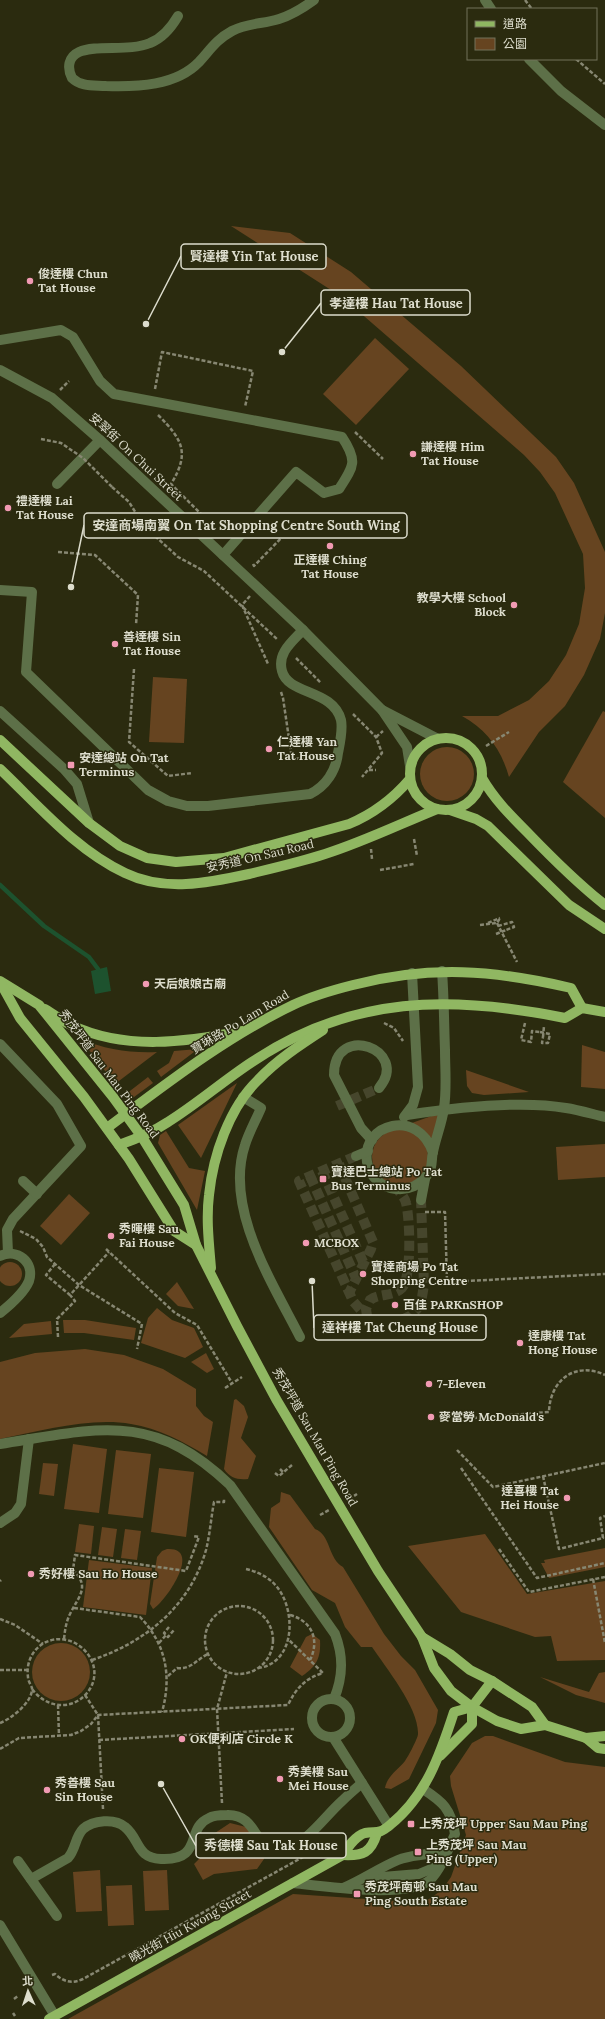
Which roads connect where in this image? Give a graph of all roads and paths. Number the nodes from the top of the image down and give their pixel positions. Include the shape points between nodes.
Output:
1 (314, 0) edge
2 (525, 0) edge
3 (531, 8) edge
4 (178, 16) dead end
5 (530, 60) edge
6 (577, 60) edge
7 (605, 84) edge
8 (605, 126) edge
9 (0, 340) edge
10 (0, 370) edge
11 (152, 402) junction
12 (252, 410) dead end
13 (353, 430) dead end
14 (41, 439) dead end
15 (100, 440) junction
16 (83, 458) junction
17 (384, 459) dead end
18 (57, 484) dead end
19 (287, 532) dead end
20 (232, 545) junction
21 (58, 552) dead end
22 (223, 555) junction
23 (249, 560) dead end
24 (0, 590) edge
25 (242, 605) junction
26 (136, 625) dead end
27 (303, 630) junction
28 (286, 648) junction
29 (134, 669) dead end
30 (270, 669) dead end
31 (325, 687) dead end
32 (280, 690) dead end
33 (348, 710) dead end
34 (382, 710) junction
35 (0, 711) edge
36 (509, 732) dead end
37 (438, 739) junction
38 (0, 740) edge
39 (486, 746) dead end
40 (325, 756) dead end
41 (410, 766) junction
42 (0, 769) edge
43 (369, 770) junction
44 (376, 770) dead end
45 (192, 773) dead end
46 (362, 777) dead end
47 (482, 778) junction
48 (410, 779) junction
49 (437, 809) junction
50 (449, 810) junction
51 (89, 823) junction
52 (414, 839) dead end
53 (371, 852) dead end
54 (417, 856) dead end
55 (372, 859) dead end
56 (414, 864) dead end
57 (380, 870) dead end
58 (605, 905) edge
59 (496, 922) junction
60 (498, 926) junction
61 (605, 929) edge
62 (496, 934) dead end
63 (517, 962) dead end
64 (442, 971) junction
65 (412, 973) junction
66 (0, 982) edge
67 (444, 1003) junction
68 (38, 1005) junction
69 (414, 1005) junction
70 (582, 1008) junction
71 (605, 1012) edge
72 (380, 1022) dead end
73 (525, 1022) dead end
74 (332, 1023) junction
75 (544, 1026) dead end
76 (249, 1029) junction
77 (403, 1042) dead end
78 (0, 1044) edge
79 (379, 1088) tunnel mouth
80 (243, 1097) junction
81 (444, 1109) junction
82 (126, 1114) junction
83 (407, 1115) junction
84 (605, 1117) edge
85 (397, 1125) junction
86 (107, 1128) junction
87 (142, 1136) junction
88 (372, 1140) junction
89 (119, 1145) junction
90 (368, 1151) junction
91 (432, 1153) junction
92 (356, 1156) tunnel mouth
93 (425, 1179) junction
94 (23, 1181) dead end
95 (36, 1194) junction
96 (421, 1200) tunnel mouth
97 (421, 1212) dead end
98 (7, 1230) junction
99 (196, 1245) junction
100 (106, 1249) dead end
101 (109, 1252) junction
102 (4, 1254) edge
103 (55, 1264) junction
104 (211, 1272) junction
105 (605, 1274) edge
106 (79, 1285) junction
107 (70, 1295) junction
108 (0, 1313) edge
109 (58, 1337) dead end
110 (300, 1337) dead end
111 (136, 1349) dead end
112 (605, 1375) edge
113 (242, 1377) dead end
114 (232, 1383) junction
115 (225, 1388) dead end
116 (473, 1418) dead end
117 (29, 1439) junction
118 (0, 1444) edge
119 (457, 1450) dead end
120 (605, 1463) edge
121 (292, 1465) dead end
122 (462, 1468) dead end
123 (280, 1469) dead end
124 (283, 1472) junction
125 (275, 1473) dead end
126 (542, 1476) junction
127 (214, 1502) dead end
128 (605, 1516) edge
129 (0, 1523) edge
130 (194, 1536) dead end
131 (499, 1549) dead end
132 (605, 1563) edge
133 (246, 1569) dead end
134 (605, 1577) edge
135 (593, 1579) junction
136 (74, 1608) junction
137 (290, 1615) junction
138 (0, 1619) edge
139 (169, 1627) dead end
140 (174, 1630) dead end
141 (151, 1631) junction
142 (166, 1635) junction
143 (422, 1637) junction
144 (64, 1639) junction
145 (289, 1640) junction
146 (159, 1643) junction
147 (605, 1643) edge
148 (43, 1644) junction
149 (208, 1654) junction
150 (92, 1660) junction
151 (310, 1660) junction
152 (259, 1668) junction
153 (0, 1670) edge
154 (28, 1670) junction
155 (227, 1672) junction
156 (168, 1676) junction
157 (492, 1681) junction
158 (32, 1689) junction
159 (85, 1695) junction
160 (334, 1699) junction
161 (58, 1705) junction
162 (472, 1707) junction
163 (217, 1709) junction
164 (162, 1712) junction
165 (98, 1715) junction
166 (0, 1723) edge
167 (545, 1725) junction
168 (294, 1729) dead end
169 (218, 1734) junction
170 (59, 1736) junction
171 (605, 1736) edge
172 (334, 1737) junction
173 (586, 1738) junction
174 (99, 1740) junction
175 (0, 1749) edge
176 (605, 1749) edge
177 (437, 1759) junction
178 (362, 1783) junction
179 (423, 1789) junction
180 (223, 1815) junction
181 (104, 1821) junction
182 (389, 1826) junction
183 (377, 1833) junction
184 (330, 1842) dead end
185 (451, 1843) junction
186 (343, 1855) junction
187 (18, 1861) dead end
188 (440, 1865) junction
189 (31, 1879) junction
190 (364, 1879) junction
191 (293, 1883) junction
192 (341, 1888) junction
193 (57, 1916) dead end
194 (0, 1925) edge
195 (52, 1975) dead end
196 (18, 1996) dead end
197 (14, 1999) dead end
198 (52, 2017) edge

1 - 4 street via 286,17 248,25 231,32 186,71 159,83 132,87 85,85 72,78 69,63 80,52 132,48 150,43 166,32
2 - 3 path
5 - 8 street via 561,91
6 - 7 path
9 - 11 street via 61,330 73,338 100,381 114,394
10 - 15 street, 安翠街 On Chui Street via 52,398
11 - 12 path via 162,352 253,371 244,408
11 - 20 path, 安翠街 On Chui Street via 153,410 175,433 183,452 180,469 171,484
11 - 20 street via 342,437 352,452 352,469 339,489 324,493 296,472
13 - 17 path
14 - 16 path, bridge via 61,443
15 - 16 street
15 - 22 street, 安翠街 On Chui Street
16 - 18 street
16 - 25 path, bridge via 129,502 144,526 178,556 204,571
19 - 23 path via 254,566
20 - 22 street
21 - 26 path via 95,556 138,595
22 - 27 street, 安翠街 On Chui Street
24 - 28 street via 32,592 26,672 148,790 168,801 187,806 208,806 310,794 321,788 329,778 338,756 341,720 337,710 327,700 288,682 280,662
25 - 28 path
25 - 30 path
27 - 28 street
27 - 34 street, 安翠街 On Chui Street
28 - 31 path
29 - 45 path via 129,742 168,776
32 - 40 path via 292,759
33 - 43 path via 376,738 382,753
34 - 37 street, 安翠街 On Chui Street
34 - 41 street, 安翠街 On Chui Street via 407,747
35 - 51 street via 77,784
36 - 39 path
37 - 41 main road via 428,742 420,749
37 - 47 main road via 452,738 469,746 480,762
38 - 51 main road, 安秀道 On Sau Road
41 - 48 main road
42 - 49 main road, 安秀道 On Sau Road via 77,842 102,861 133,876 167,884 230,878 318,856
43 - 44 path
43 - 46 path
47 - 50 main road via 479,790 471,800 461,807
47 - 58 main road via 490,792 555,861
48 - 49 main road via 419,798
48 - 51 main road, 安秀道 On Sau Road via 396,796 364,818 248,852 210,860 176,862 147,858 120,846
49 - 50 main road
50 - 61 main road via 488,826 569,905
52 - 54 path
53 - 55 path
56 - 57 path
59 - 59 path via 500,918 480,925
59 - 60 path
60 - 62 path, bridge via 512,922 514,927
60 - 63 path
64 - 65 main road, 寶琳路 Po Lam Road
64 - 67 street
64 - 70 main road, 寶琳路 Po Lam Road via 506,974 571,988
65 - 69 street
65 - 76 main road, 寶琳路 Po Lam Road via 322,993 293,1005
66 - 68 main road, 秀茂坪道 Sau Mau Ping Road
66 - 86 main road, 秀茂坪道 Sau Mau Ping Road via 20,1018
67 - 69 main road
67 - 70 main road via 495,1006 566,1018
67 - 81 street
68 - 76 main road via 71,1025 89,1032 144,1042 195,1040
68 - 82 main road, 秀茂坪道 Sau Mau Ping Road
69 - 74 main road via 369,1010
69 - 83 street via 418,1087 417,1096
70 - 71 main road
72 - 77 path via 394,1028
73 - 75 path, bridge via 521,1040 531,1042 532,1031 550,1034 548,1044 542,1042 543,1037
74 - 80 main road via 278,1062 257,1080
74 - 87 main road via 294,1036 270,1050 168,1123
76 - 82 main road, 寶琳路 Po Lam Road
78 - 95 street via 57,1104 81,1146
79 - 88 street via 387,1073 386,1064 376,1049 359,1044 350,1046 337,1058 334,1075 338,1093
80 - 104 main road via 227,1128 219,1151 209,1195 207,1227
80 - 110 street via 261,1108 244,1145 239,1180 244,1214 258,1255
81 - 83 street
81 - 84 street via 520,1105 565,1107
81 - 91 street
82 - 86 main road, 寶琳路 Po Lam Road
82 - 87 main road, 秀茂坪道 Sau Mau Ping Road
83 - 85 street
85 - 88 street via 387,1127
85 - 91 street via 420,1132 430,1144
86 - 89 main road, 秀茂坪道 Sau Mau Ping Road
87 - 89 main road
87 - 99 main road, 秀茂坪道 Sau Mau Ping Road via 184,1205
88 - 90 street
89 - 99 main road, 秀茂坪道 Sau Mau Ping Road via 174,1231
90 - 92 street
90 - 93 street via 367,1162 371,1172 377,1181 387,1188 408,1189
91 - 93 street via 430,1171
93 - 96 street
94 - 95 street
95 - 98 street via 13,1219
97 - 105 path via 445,1212 447,1282
98 - 102 street
98 - 103 path via 18,1230 36,1239 47,1257
99 - 104 main road, 秀茂坪道 Sau Mau Ping Road
100 - 101 path
101 - 106 path
101 - 114 path via 175,1313 196,1325
102 - 108 street via 14,1253 26,1260 30,1273 21,1292
103 - 106 path
103 - 107 path via 46,1275
104 - 143 main road, 秀茂坪道 Sau Mau Ping Road via 236,1326 276,1399 378,1571
106 - 107 path
106 - 111 path via 142,1324
107 - 109 path via 75,1300 57,1319
112 - 116 path via 585,1370 573,1372 562,1379 554,1388 549,1400 549,1412
113 - 114 path
114 - 115 path
117 - 118 street
117 - 129 street via 21,1504 15,1513
117 - 160 street via 106,1428 129,1430 152,1435 174,1444 213,1468 230,1484 336,1634 342,1670 340,1685
119 - 126 path via 493,1487
120 - 126 path
121 - 124 path
122 - 132 path via 537,1578
123 - 124 path
124 - 125 path via 279,1476
126 - 128 path via 559,1548 603,1538 600,1518
127 - 141 path via 207,1544 195,1576 176,1606
130 - 136 path via 199,1537 186,1571 75,1555 73,1570 82,1582 82,1590
131 - 135 path via 529,1592
133 - 137 path via 267,1578 276,1586 283,1595
134 - 135 path
135 - 147 path
136 - 141 path via 140,1617
136 - 144 path via 65,1627
137 - 145 path
137 - 151 path via 305,1622 314,1636 314,1649
138 - 148 path via 15,1625
139 - 142 path via 164,1633
140 - 142 path via 168,1637
141 - 146 path
141 - 150 path via 130,1645
142 - 146 path
143 - 157 main road, 秀茂坪道 Sau Mau Ping Road via 470,1670
143 - 162 main road, 秀茂坪道 Sau Mau Ping Road via 434,1668 451,1691
144 - 148 path
144 - 150 path via 84,1648
145 - 151 path
145 - 152 path via 275,1661 268,1667
146 - 156 path
148 - 154 path via 30,1658
149 - 152 path via 205,1636 215,1616 230,1608 247,1607 266,1619 274,1639 267,1661
149 - 155 path via 217,1666
149 - 156 path via 192,1666 177,1668
150 - 159 path via 94,1679
151 - 163 path via 323,1672 305,1681 288,1705
152 - 155 path via 243,1674
153 - 154 path
154 - 158 path
155 - 163 path
156 - 164 path
157 - 162 main road
157 - 167 main road, 秀茂坪道 Sau Mau Ping Road via 532,1707
158 - 161 path via 43,1700
158 - 166 path via 22,1708
159 - 161 path via 75,1702
159 - 165 path
160 - 172 street via 344,1704 351,1719 344,1733
160 - 172 street via 319,1704 312,1718 318,1732
161 - 170 path
162 - 167 main road, 秀茂坪道 Sau Mau Ping Road via 497,1721 521,1729
162 - 177 main road, 曉光街 Hiu Kwong Street via 472,1724
162 - 177 main road, 曉光街 Hiu Kwong Street via 454,1712
163 - 164 path
163 - 169 path
164 - 165 path
165 - 170 path via 81,1731
165 - 174 path
167 - 173 main road, 秀茂坪道 Sau Mau Ping Road
168 - 169 path
169 - 174 path
169 - 180 path
170 - 175 path via 19,1738
171 - 173 main road, 秀茂坪道 Sau Mau Ping Road
172 - 178 street
173 - 176 main road, 秀茂坪道 Sau Mau Ping Road via 598,1748
174 - 181 path
177 - 179 main road, 曉光街 Hiu Kwong Street
178 - 180 street via 306,1838 284,1849 274,1850 264,1846 252,1826 243,1818
178 - 182 street
179 - 182 main road, 曉光街 Hiu Kwong Street
179 - 185 street via 441,1800 450,1813 455,1834
180 - 181 street via 204,1820 188,1852 178,1858 166,1860 149,1857 137,1846 126,1827
181 - 189 street via 83,1829 68,1858
182 - 183 main road, 曉光街 Hiu Kwong Street
183 - 186 main road, 曉光街 Hiu Kwong Street via 364,1833 350,1843
183 - 186 main road, 曉光街 Hiu Kwong Street via 373,1846 359,1856
184 - 195 path via 83,1979 73,1982
185 - 188 street
185 - 190 street via 430,1855 397,1860
186 - 191 main road, 曉光街 Hiu Kwong Street
187 - 189 street
188 - 190 street via 419,1874
188 - 192 street via 430,1879 414,1887 359,1890
189 - 193 street
190 - 192 street
191 - 192 street
191 - 198 main road, 曉光街 Hiu Kwong Street
194 - 198 street
196 - 197 path

